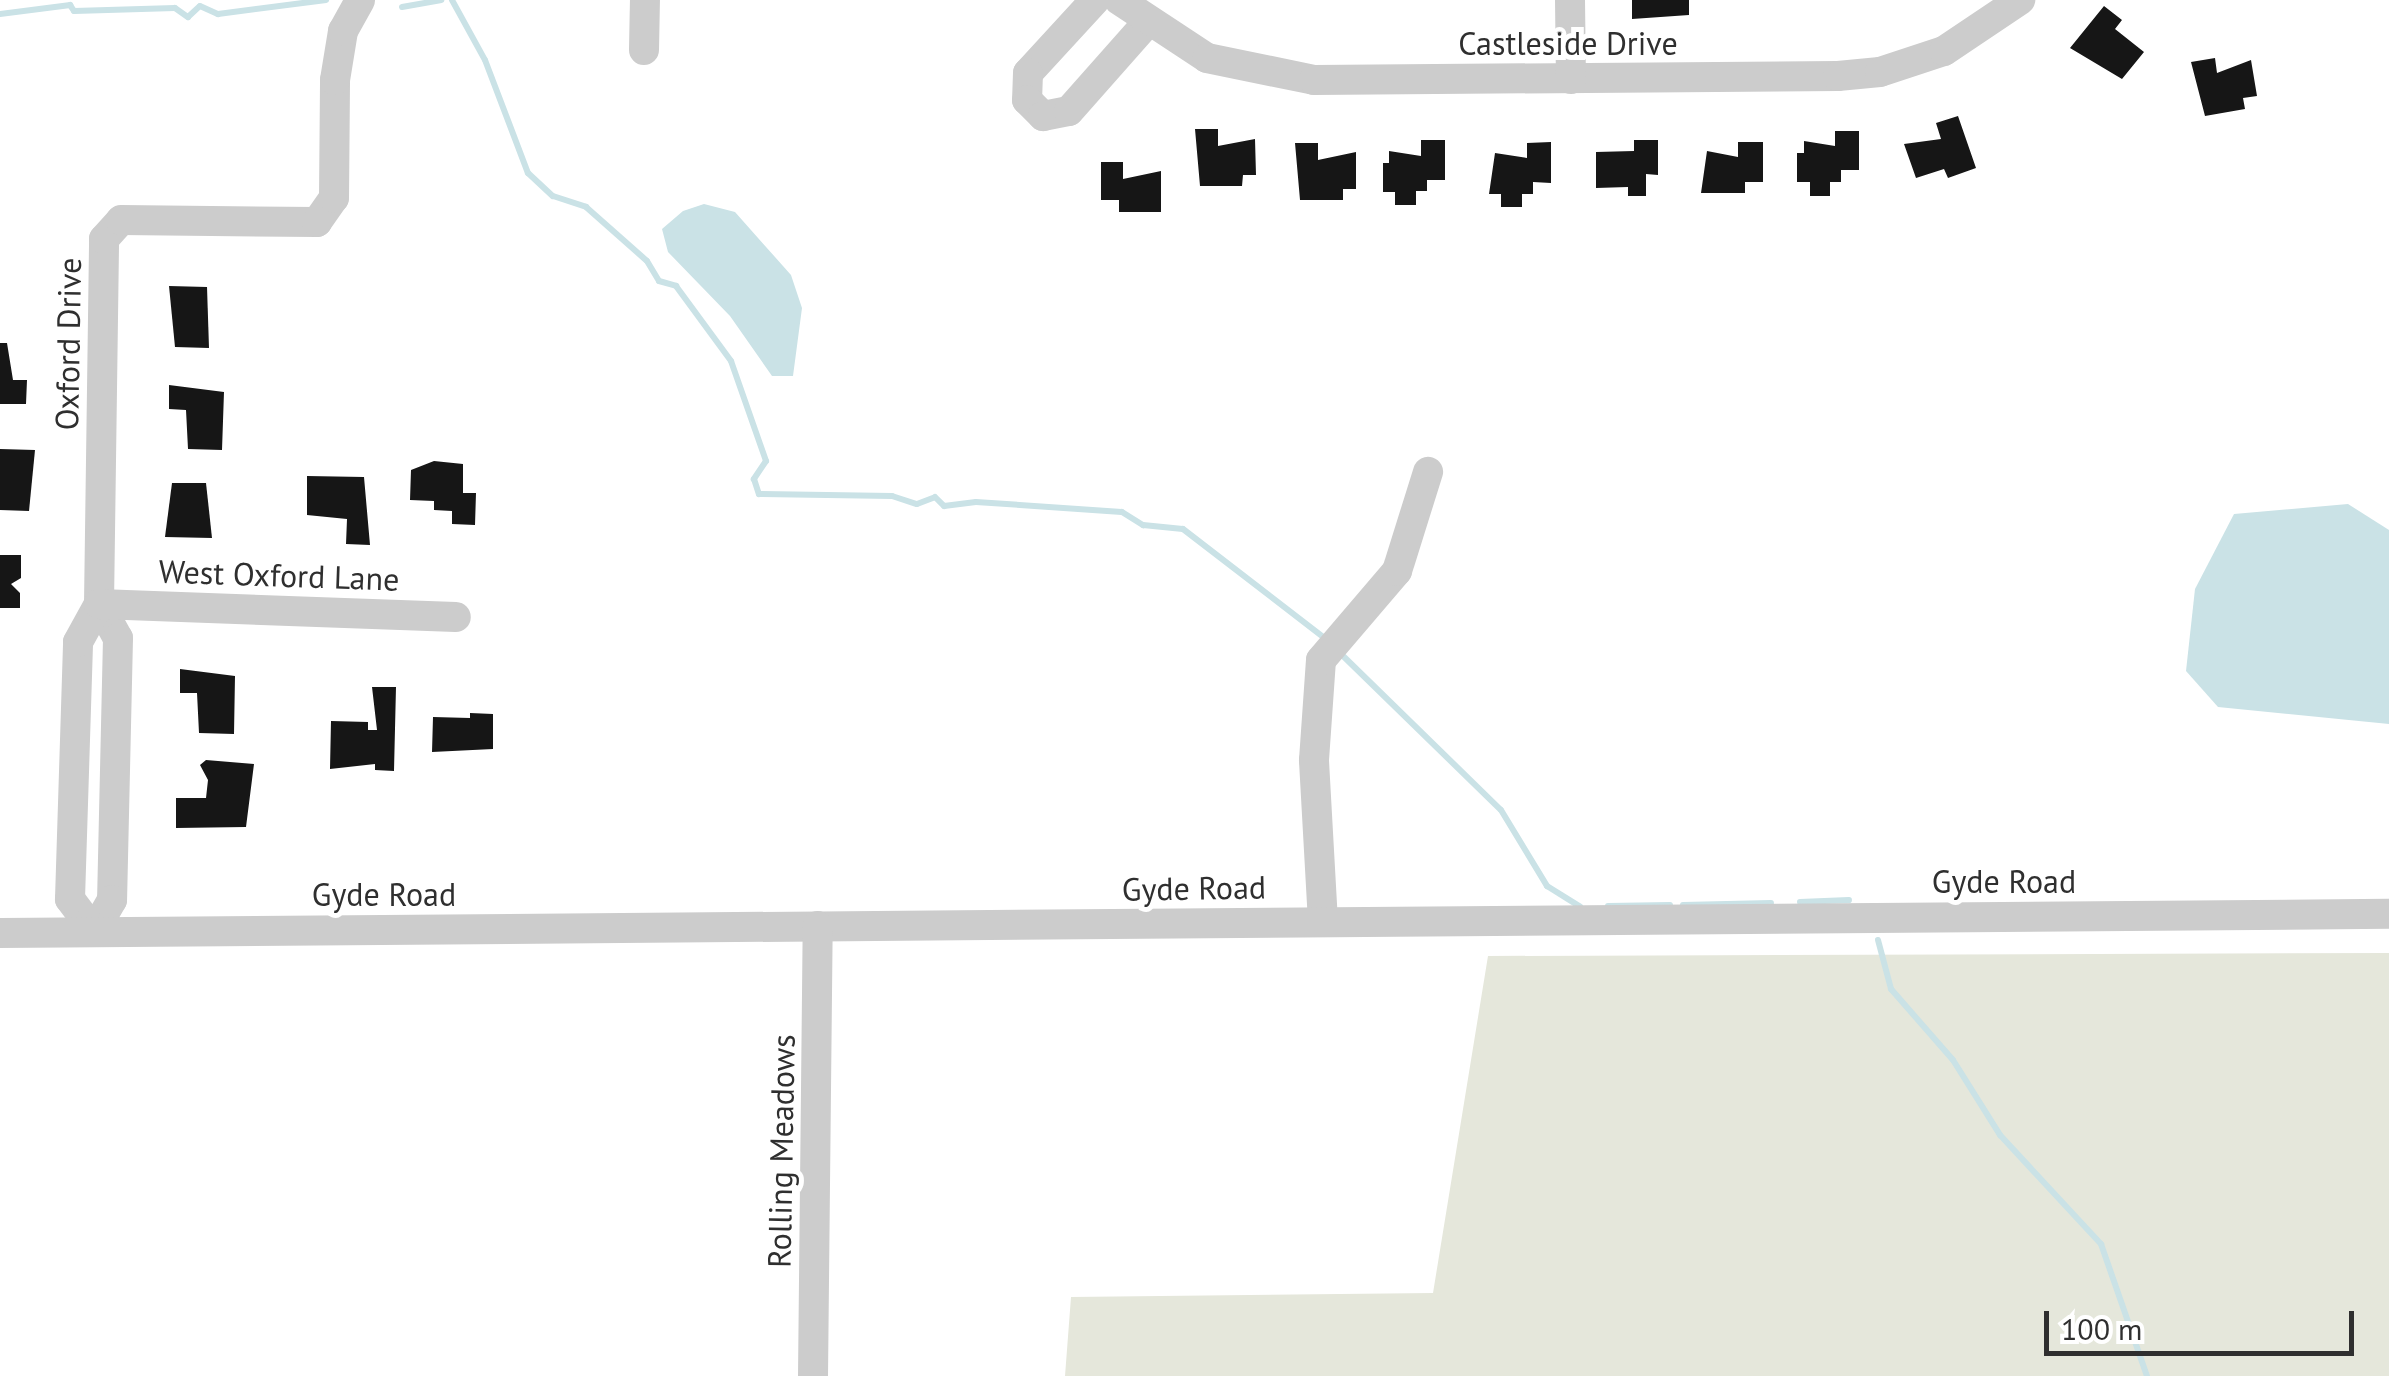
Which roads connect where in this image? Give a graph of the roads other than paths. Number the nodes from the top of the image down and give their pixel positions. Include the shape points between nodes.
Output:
1 (360, 0) edge
2 (645, 0) edge
3 (1095, 0) edge
4 (1119, 0) edge
5 (1570, 0) edge
6 (2020, 0) edge
7 (1146, 24) junction
8 (644, 50) dead end
9 (1571, 78) junction
10 (1428, 472) dead end
11 (99, 604) junction
12 (456, 617) dead end
13 (2389, 914) edge
14 (1322, 922) junction
15 (818, 926) junction
16 (94, 932) junction
17 (0, 933) edge
18 (813, 1376) edge

1 - 11 street, Oxford Drive via 343,32 336,80 334,198 316,222 121,220 104,239
2 - 8 street
3 - 7 street via 1028,73 1027,100 1043,116 1069,111
4 - 7 street, Castleside Drive
5 - 9 street
6 - 9 street, Castleside Drive via 1957,44 1880,72
7 - 9 street, Castleside Drive via 1207,58 1280,78
10 - 14 street via 1397,571 1330,648 1314,760
11 - 12 street, West Oxford Lane
11 - 16 street, Oxford Drive via 118,638 112,900
11 - 16 street, Oxford Drive via 78,642 70,899
13 - 14 street, Gyde Road
14 - 15 street, Gyde Road
15 - 16 street, Gyde Road
15 - 18 street, Rolling Meadows
16 - 17 street, Gyde Road

